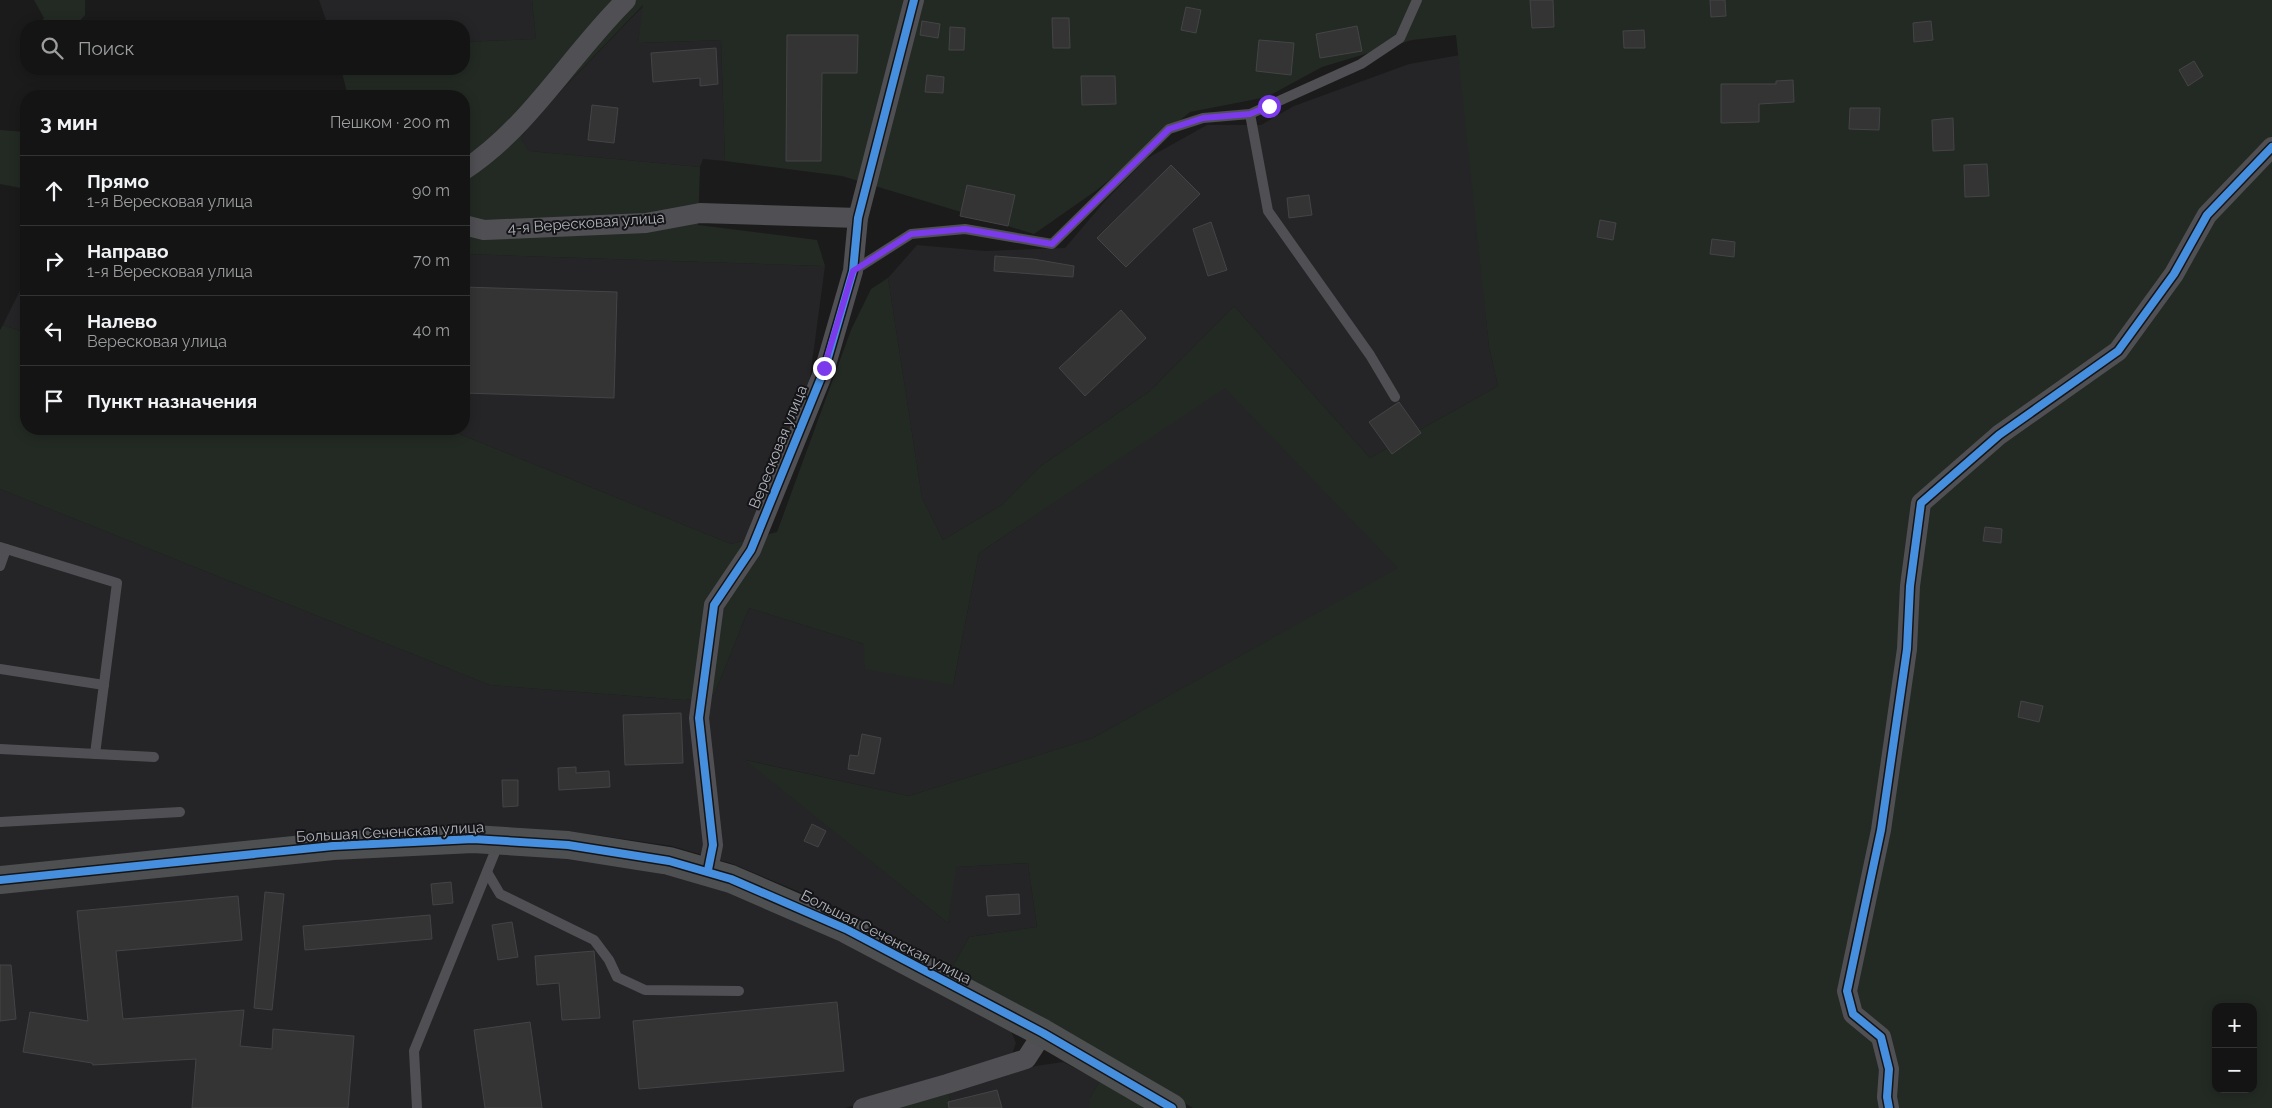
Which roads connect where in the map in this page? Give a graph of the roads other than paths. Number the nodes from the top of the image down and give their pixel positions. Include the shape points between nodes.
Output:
1 (626, 0) edge
2 (914, 0) edge
3 (1417, 0) edge
4 (1250, 114) junction
5 (2272, 147) edge
6 (470, 166) edge
7 (858, 218) junction
8 (470, 226) edge
9 (853, 271) junction
10 (1396, 397) dead end
11 (3, 548) edge
12 (0, 566) edge
13 (0, 669) edge
14 (104, 685) junction
15 (0, 750) edge
16 (95, 754) junction
17 (154, 757) dead end
18 (180, 812) dead end
19 (0, 822) edge
20 (499, 841) junction
21 (708, 870) junction
22 (487, 872) junction
23 (0, 880) edge
24 (739, 991) dead end
25 (1043, 1033) junction
26 (417, 1108) edge
27 (863, 1108) edge
28 (1172, 1108) edge
29 (1890, 1108) edge

1 - 6 street via 601,24 548,93 483,158
2 - 7 street, Вересковая улица
3 - 4 lane via 1400,38 1361,64
4 - 9 lane via 1203,118 1169,129 1052,244 965,229 911,234
4 - 10 lane via 1268,211
5 - 29 street via 2207,214 2174,274 2118,351 1999,435 1921,504 1910,586 1907,649 1881,830 1847,991 1853,1014 1881,1038 1889,1069 1887,1097
7 - 8 street, 4-я Вересковая улица via 700,213 646,223 484,230
7 - 9 street, Вересковая улица
9 - 21 street, Вересковая улица via 824,368 776,491 751,550 714,605 699,718 713,845
11 - 12 lane
11 - 14 lane via 117,583
13 - 14 lane
14 - 16 lane
15 - 16 lane
16 - 17 lane
18 - 19 lane
20 - 21 street, Большая Сеченская улица via 568,846
20 - 22 lane
20 - 23 street, Большая Сеченская улица via 473,839 333,846
21 - 25 street, Большая Сеченская улица via 846,929
22 - 24 lane via 500,894 594,940 617,976 645,990
22 - 26 lane via 414,1051
25 - 27 street via 1026,1059
25 - 28 street, Большая Сеченская улица

